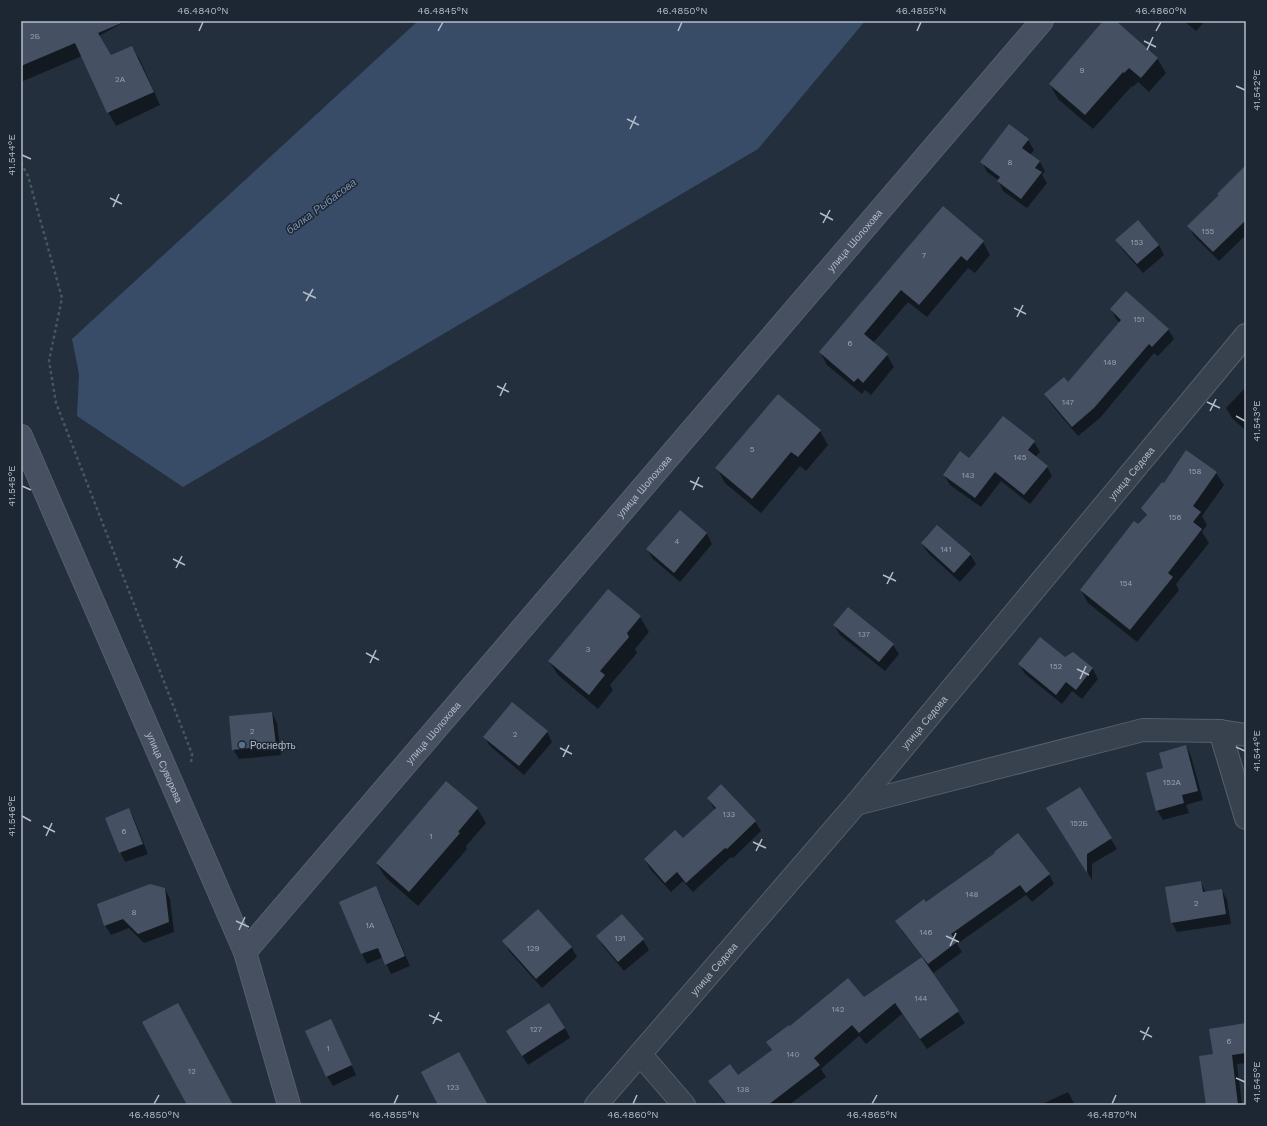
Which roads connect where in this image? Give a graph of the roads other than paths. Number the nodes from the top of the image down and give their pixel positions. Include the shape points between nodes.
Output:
1 (1042, 21) edge
2 (1246, 336) edge
3 (21, 436) edge
4 (1220, 731) junction
5 (1246, 735) edge
6 (856, 804) junction
7 (1246, 818) edge
8 (245, 952) junction
9 (640, 1054) junction
10 (289, 1105) edge
11 (596, 1105) edge
12 (684, 1105) edge

1 - 8 main road, улица Шолохова
2 - 6 street, улица Седова
3 - 8 main road, улица Суворова
4 - 5 street
4 - 6 street via 1143,730
4 - 7 street
6 - 9 street, улица Седова
8 - 10 main road, улица Суворова
9 - 11 street, улица Седова
9 - 12 street

